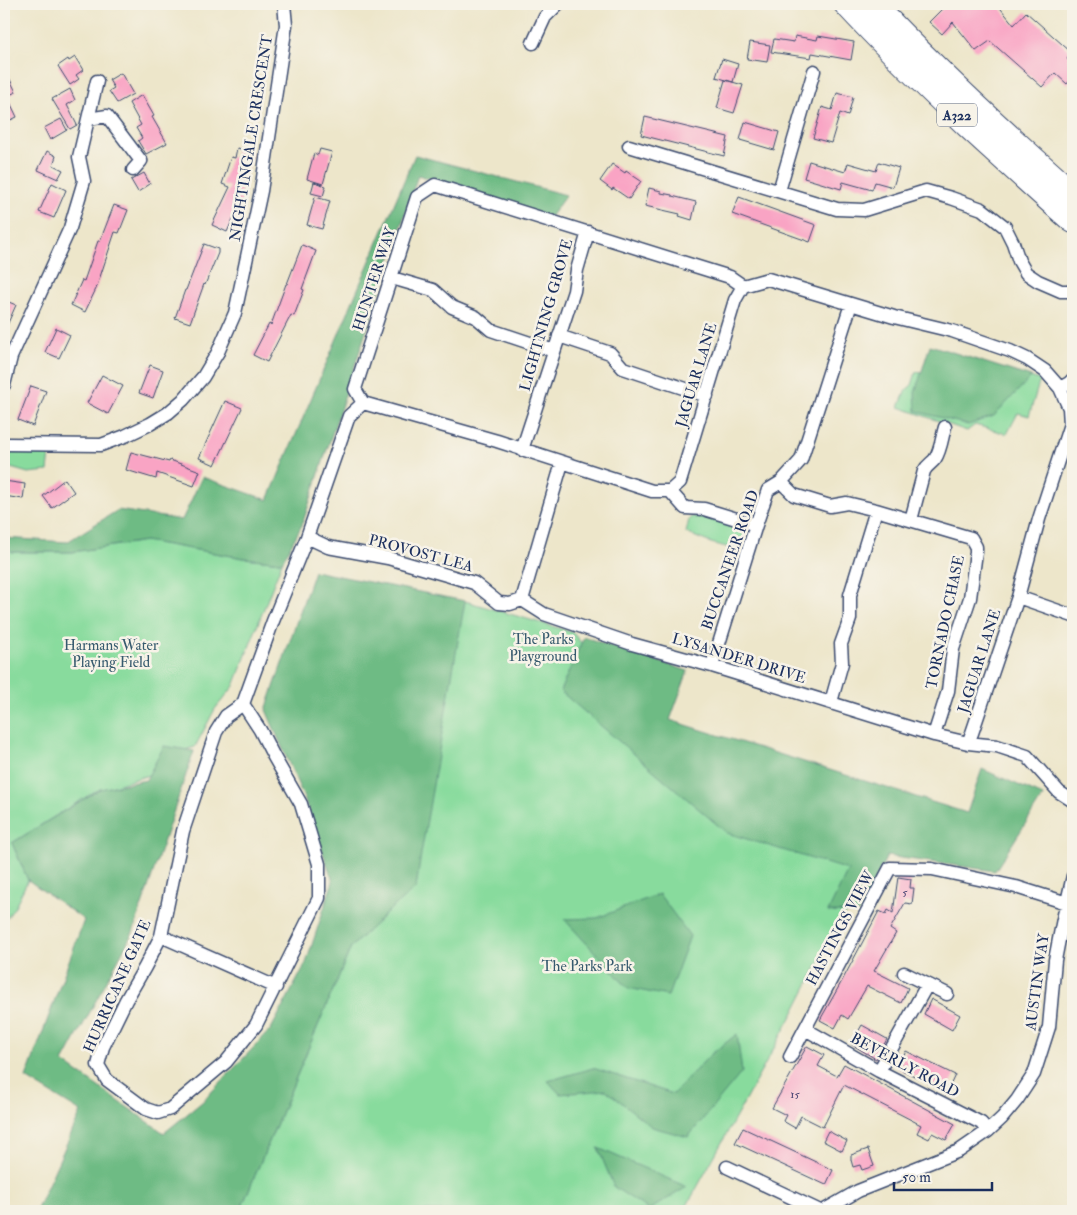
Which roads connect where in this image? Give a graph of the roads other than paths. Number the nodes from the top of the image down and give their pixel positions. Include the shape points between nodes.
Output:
1 (284, 4) edge
2 (558, 4) edge
3 (846, 4) edge
4 (873, 4) edge
5 (893, 4) edge
6 (533, 43) dead end
7 (814, 71) dead end
8 (97, 81) dead end
9 (88, 120) junction
10 (629, 146) dead end
11 (132, 170) dead end
12 (1073, 184) edge
13 (779, 191) junction
14 (1069, 209) edge
15 (1073, 231) edge
16 (588, 232) junction
17 (392, 278) junction
18 (1073, 280) edge
19 (743, 286) junction
20 (1067, 291) edge
21 (851, 304) junction
22 (559, 336) junction
23 (554, 351) junction
24 (1073, 379) edge
25 (4, 385) edge
26 (1060, 388) junction
27 (707, 396) junction
28 (363, 403) junction
29 (945, 427) dead end
30 (4, 444) edge
31 (522, 450) junction
32 (562, 463) junction
33 (781, 482) junction
34 (670, 491) junction
35 (876, 510) junction
36 (912, 520) junction
37 (756, 525) junction
38 (307, 537) junction
39 (1018, 597) junction
40 (522, 600) junction
41 (1073, 616) edge
42 (712, 666) junction
43 (831, 702) junction
44 (243, 704) junction
45 (934, 735) junction
46 (968, 743) junction
47 (1073, 801) edge
48 (1073, 876) edge
49 (1067, 902) junction
50 (161, 936) junction
51 (904, 974) dead end
52 (927, 985) junction
53 (276, 987) junction
54 (947, 994) dead end
55 (805, 1029) junction
56 (790, 1057) dead end
57 (879, 1071) junction
58 (988, 1131) junction
59 (727, 1167) dead end
60 (821, 1211) edge

1 - 30 street, NIGHTINGALE CRESCENT via 286,25 261,191 235,313 203,377 168,413 101,445
2 - 6 street via 545,17
3 - 14 highway, A322 via 930,90
4 - 14 highway, A322 via 1022,149
5 - 12 highway
7 - 13 street
8 - 9 street
9 - 11 street via 107,116 141,161
9 - 25 street via 79,157 84,181 70,228 11,357
10 - 13 street
13 - 20 street via 837,209 864,210 926,191 951,198 982,209 1005,227 1026,273 1038,281
14 - 15 street
16 - 17 street, HUNTER WAY via 435,185 417,197
16 - 19 street, LIGHTNING GROVE via 730,277
16 - 22 street, LIGHTNING GROVE
17 - 23 street via 433,290 452,307 476,318 491,330
17 - 28 street, HUNTER WAY via 355,389
18 - 20 street
19 - 21 street, JAGUAR LANE via 768,279
19 - 27 street, JAGUAR LANE via 735,300
21 - 26 street, JAGUAR LANE via 952,331 1010,351 1046,371
21 - 33 street, BUCCANEER ROAD via 801,460
22 - 23 street, LIGHTNING GROVE
22 - 27 street via 610,353 623,368
23 - 31 street, LIGHTNING GROVE
24 - 26 street
26 - 39 street, JAGUAR LANE via 1069,408 1070,424
27 - 34 street, JAGUAR LANE via 680,482
28 - 31 street
28 - 38 street via 349,416
29 - 36 street via 938,455 924,471
31 - 32 street
32 - 34 street via 652,491
32 - 40 street
33 - 35 street, TORNADO CHASE via 794,495 830,506 847,503
33 - 37 street, BUCCANEER ROAD via 768,490
34 - 37 street via 685,508 704,509
35 - 36 street, TORNADO CHASE
35 - 43 street via 850,595 850,619 841,644 842,663
36 - 45 street, TORNADO CHASE via 971,538 976,547 970,598 953,649 948,692
37 - 42 street, BUCCANEER ROAD
38 - 40 street, PROVOST LEA via 328,547 388,558 474,584 499,603
38 - 44 street
39 - 41 street
39 - 46 street, JAGUAR LANE
40 - 42 street, LYSANDER DRIVE via 544,614 632,644
42 - 43 street, LYSANDER DRIVE
43 - 45 street, LYSANDER DRIVE
44 - 50 street, HURRICANE GATE via 226,716 216,732 183,831
44 - 53 street, HURRICANE GATE via 301,804 319,864 319,898
45 - 46 street, LYSANDER DRIVE
46 - 47 street, LYSANDER DRIVE via 997,746 1026,756 1059,792
48 - 49 street, AUSTIN WAY
49 - 55 street, HASTINGS VIEW via 932,869 890,868
49 - 58 street, AUSTIN WAY via 1055,960 1050,1027 1034,1074 1017,1100
50 - 53 street
50 - 53 street, HURRICANE GATE via 103,1047 98,1066 107,1080 146,1109 158,1113 170,1109 226,1062 256,1025
51 - 52 street
52 - 54 street
52 - 57 street
55 - 56 street, HASTINGS VIEW
55 - 57 street, BEVERLY ROAD
57 - 58 street, BEVERLY ROAD via 981,1123
58 - 60 street, AUSTIN WAY via 959,1151 858,1191
59 - 60 street

